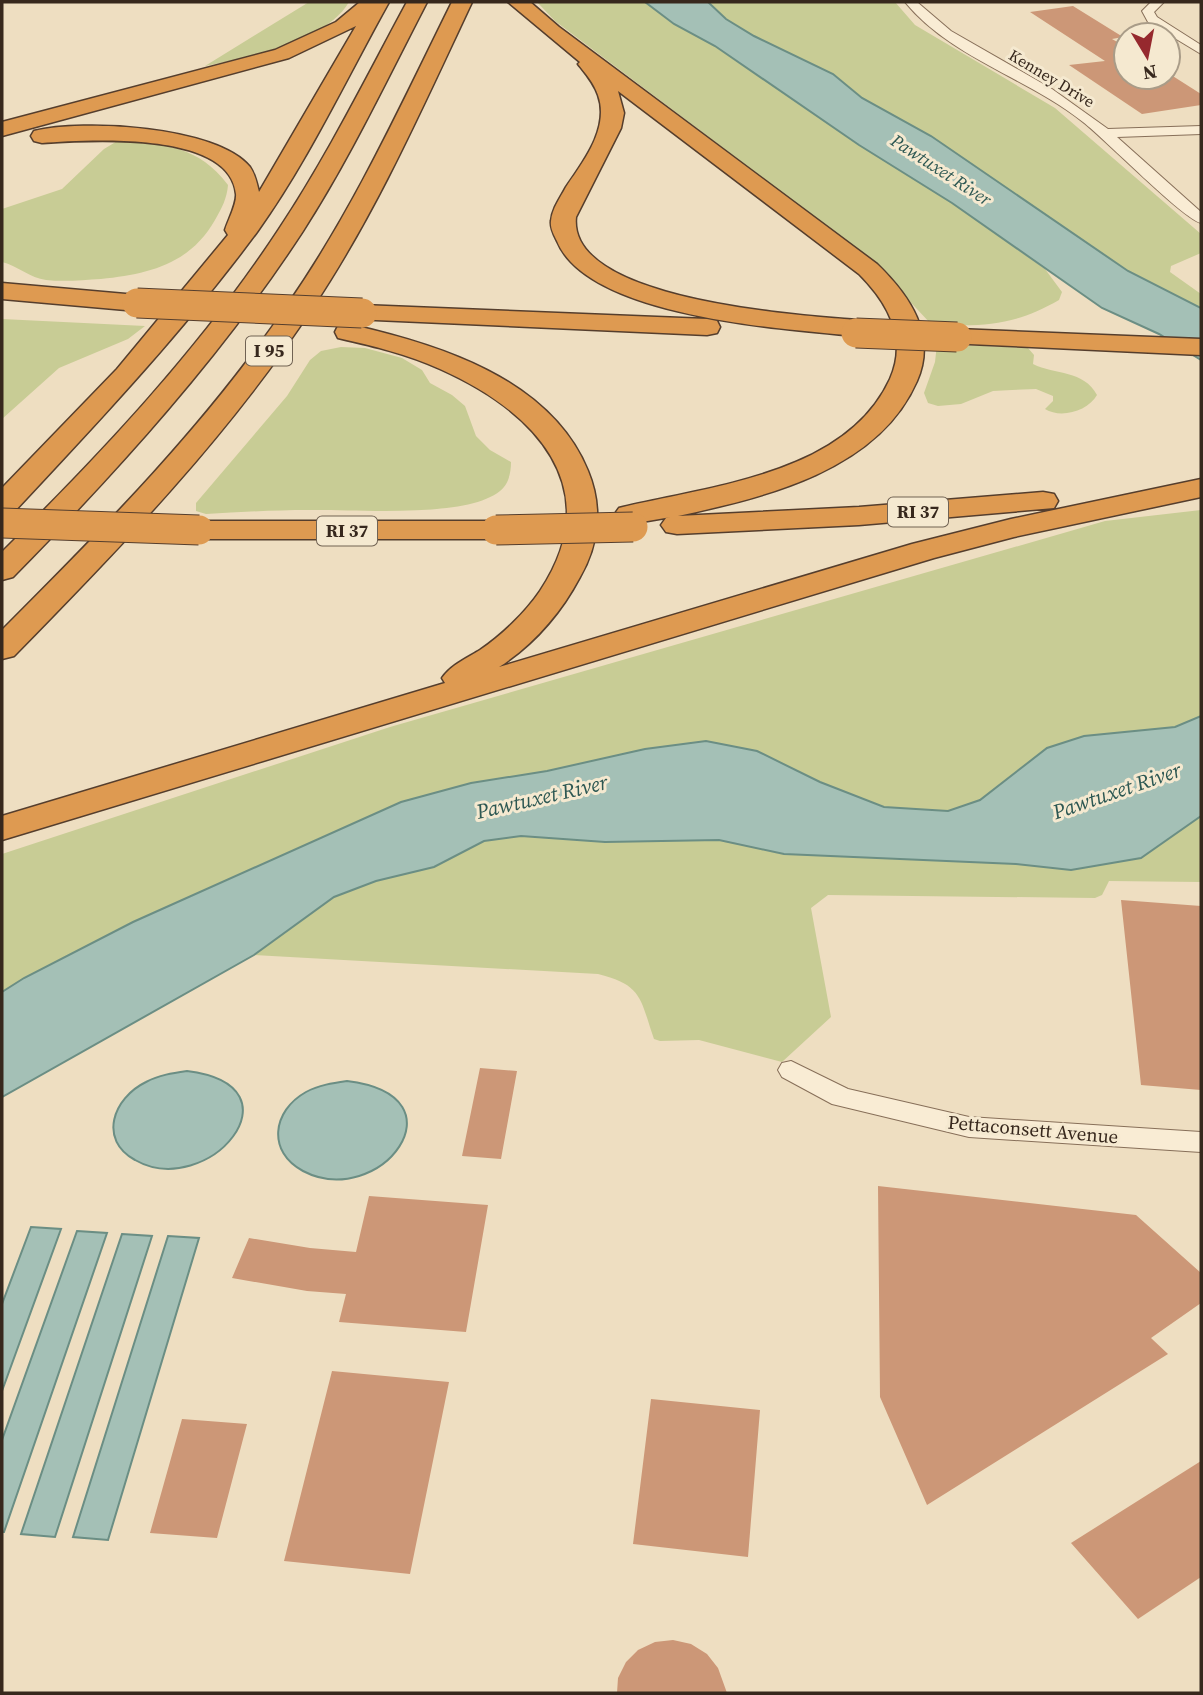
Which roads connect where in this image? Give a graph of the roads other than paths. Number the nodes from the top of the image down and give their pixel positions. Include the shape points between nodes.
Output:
1 (372, 2) edge
2 (379, 2) edge
3 (417, 2) edge
4 (462, 2) edge
5 (518, 2) edge
6 (911, 2) edge
7 (1158, 2) edge
8 (552, 31) junction
9 (1201, 50) edge
10 (2, 129) edge
11 (1201, 130) edge
12 (1107, 133) junction
13 (2, 142) edge
14 (1201, 219) edge
15 (216, 265) junction
16 (2, 290) edge
17 (2, 297) edge
18 (132, 309) junction
19 (2, 310) edge
20 (355, 322) junction
21 (856, 331) junction
22 (1201, 347) edge
23 (1201, 486) edge
24 (2, 506) edge
25 (631, 521) junction
26 (2, 523) edge
27 (2, 570) edge
28 (2, 649) edge
29 (368, 718) junction
30 (2, 828) edge
31 (791, 1070) dead end
32 (1201, 1142) edge

1 - 10 highway via 343,26 282,54
2 - 15 highway via 274,188
3 - 27 highway, I 95 via 304,209 242,301 128,439
4 - 28 highway, I 95 via 366,200 295,315 166,477
5 - 8 highway
6 - 12 street, Kenney Drive via 968,48 1063,101
7 - 9 street via 1147,11 1152,19
8 - 21 highway via 597,73 614,109 608,138 564,216 567,241 580,259 613,281 672,302
8 - 25 highway via 867,269 896,300 910,334 911,362 901,389 882,415 852,442 809,466 755,487
11 - 12 street
12 - 14 street, Kenney Drive
13 - 15 highway via 56,135 128,134 176,141 222,156 244,175 251,195 244,218
15 - 24 highway via 127,375
16 - 18 highway
17 - 18 highway
18 - 19 highway
18 - 20 highway via 280,324
20 - 21 highway
20 - 29 highway via 450,363 519,403 563,450 579,486 583,513 582,534 569,573 554,599 526,629 461,677
21 - 22 highway, bridge
23 - 25 highway, RI 37 via 859,516
23 - 29 highway via 934,548
25 - 26 highway, RI 37, bridge via 496,530 199,530
29 - 30 highway
31 - 32 street, Pettaconsett Avenue via 841,1097 969,1127

